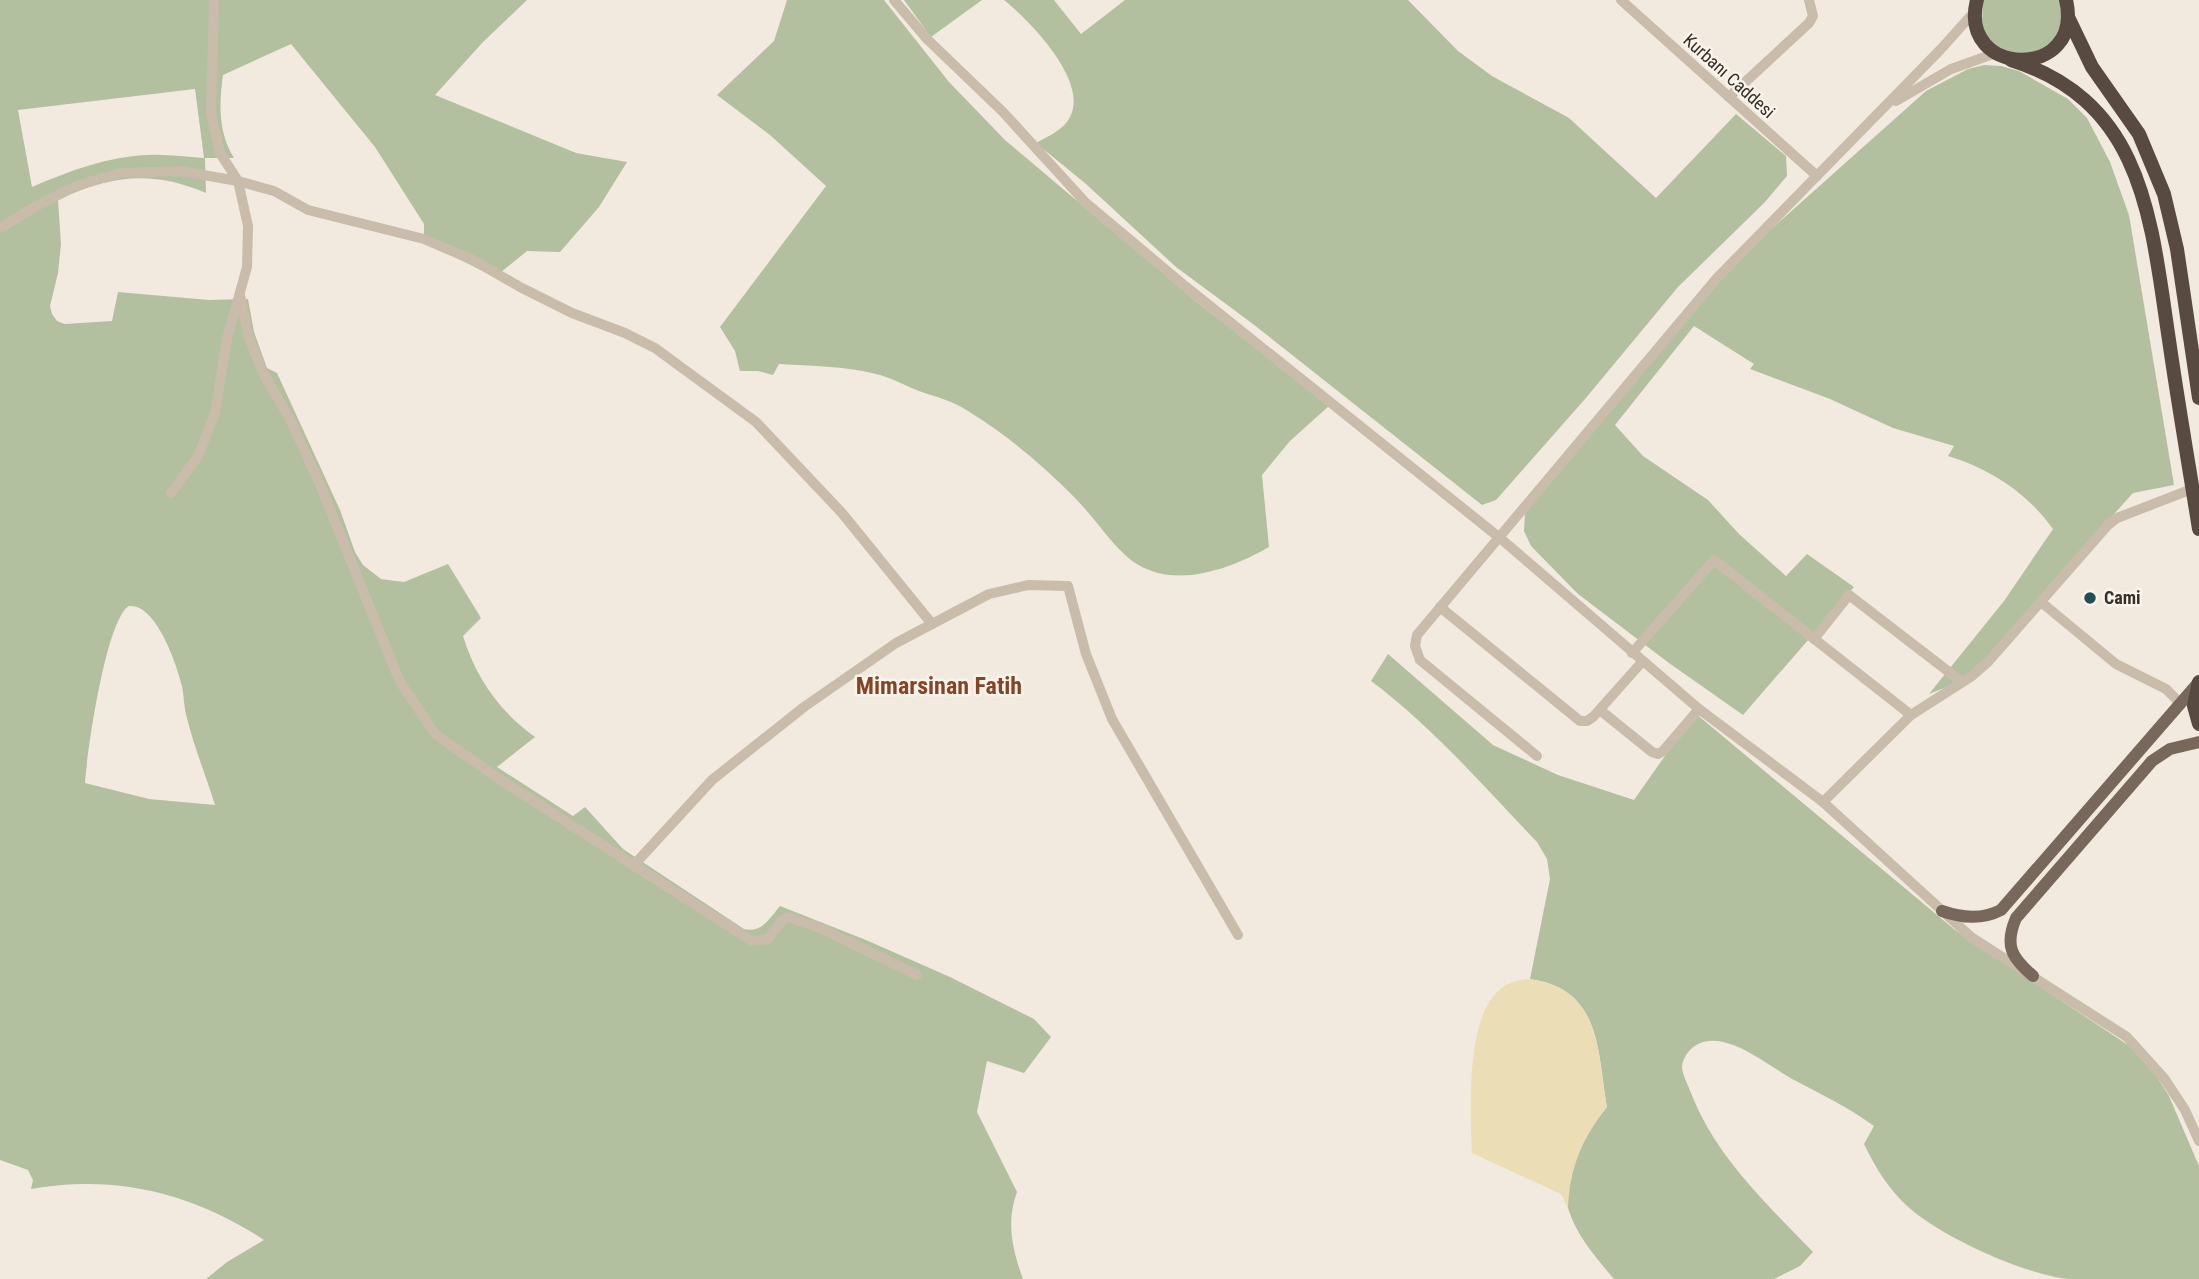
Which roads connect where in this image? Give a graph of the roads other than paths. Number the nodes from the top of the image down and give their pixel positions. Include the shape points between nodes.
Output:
1 (214, 0) edge
2 (894, 0) edge
3 (1621, 0) edge
4 (1809, 0) edge
5 (1976, 4) edge
6 (2069, 6) edge
7 (1996, 53) junction
8 (2011, 60) junction
9 (1729, 97) junction
10 (1881, 111) junction
11 (1817, 176) junction
12 (238, 181) junction
13 (0, 228) edge
14 (240, 295) junction
15 (2199, 398) edge
16 (2193, 489) junction
17 (171, 493) dead end
18 (2199, 529) edge
19 (1500, 538) junction
20 (2041, 602) junction
21 (1440, 607) junction
22 (932, 624) junction
23 (1814, 639) junction
24 (1632, 653) junction
25 (1642, 662) junction
26 (1962, 682) junction
27 (2199, 682) edge
28 (2181, 704) junction
29 (1699, 709) junction
30 (1600, 710) junction
31 (1911, 715) junction
32 (2199, 724) edge
33 (2199, 742) edge
34 (1537, 756) dead end
35 (1823, 802) junction
36 (633, 866) junction
37 (1942, 911) junction
38 (1238, 935) dead end
39 (917, 975) dead end
40 (2033, 976) junction
41 (2199, 1141) edge

1 - 12 street via 211,113 219,153
2 - 19 street via 1085,202
3 - 9 street, Kurbanı Caddesi
4 - 9 street via 1813,16 1809,23
5 - 7 highway via 1980,35
5 - 10 street
6 - 8 highway via 2061,40 2050,52 2027,61
6 - 15 highway via 2092,67 2139,134 2161,185 2177,248
7 - 8 highway
7 - 10 street via 1951,69
8 - 16 highway via 2050,75 2087,100 2113,132 2133,169 2154,241
9 - 11 street, Kurbanı Caddesi
10 - 11 street
11 - 19 street via 1717,278
12 - 13 street via 180,172 121,173 78,185
12 - 14 street via 248,226 247,267
12 - 22 street via 274,191 308,210 424,239 474,260 572,313 655,348 756,422 842,513
14 - 17 street via 215,413 198,456
14 - 36 street via 248,335 263,373 321,486 400,682 435,734
16 - 18 highway
16 - 20 street via 2117,518
19 - 21 street
19 - 24 street
20 - 26 street via 1988,662
20 - 28 street via 2116,664 2166,689
21 - 30 street via 1576,720 1587,721
21 - 34 street via 1415,640 1420,660
22 - 36 street via 827,691 723,772
22 - 38 street via 989,594 1028,585 1068,586 1086,654 1112,719
23 - 24 street via 1714,560
23 - 26 street via 1849,595
23 - 31 street
24 - 25 street
25 - 29 street
25 - 30 street
26 - 31 street
27 - 28 main road
27 - 32 highway via 2194,706
28 - 37 main road via 2001,910 1971,918
29 - 30 street via 1658,754
29 - 35 street
31 - 35 street
33 - 40 main road via 2170,749 2143,770 2016,918 2010,947 2017,962
35 - 37 street
36 - 39 street via 752,941 768,939 788,917
37 - 40 street via 1972,937
40 - 41 street via 2138,1048 2176,1094

